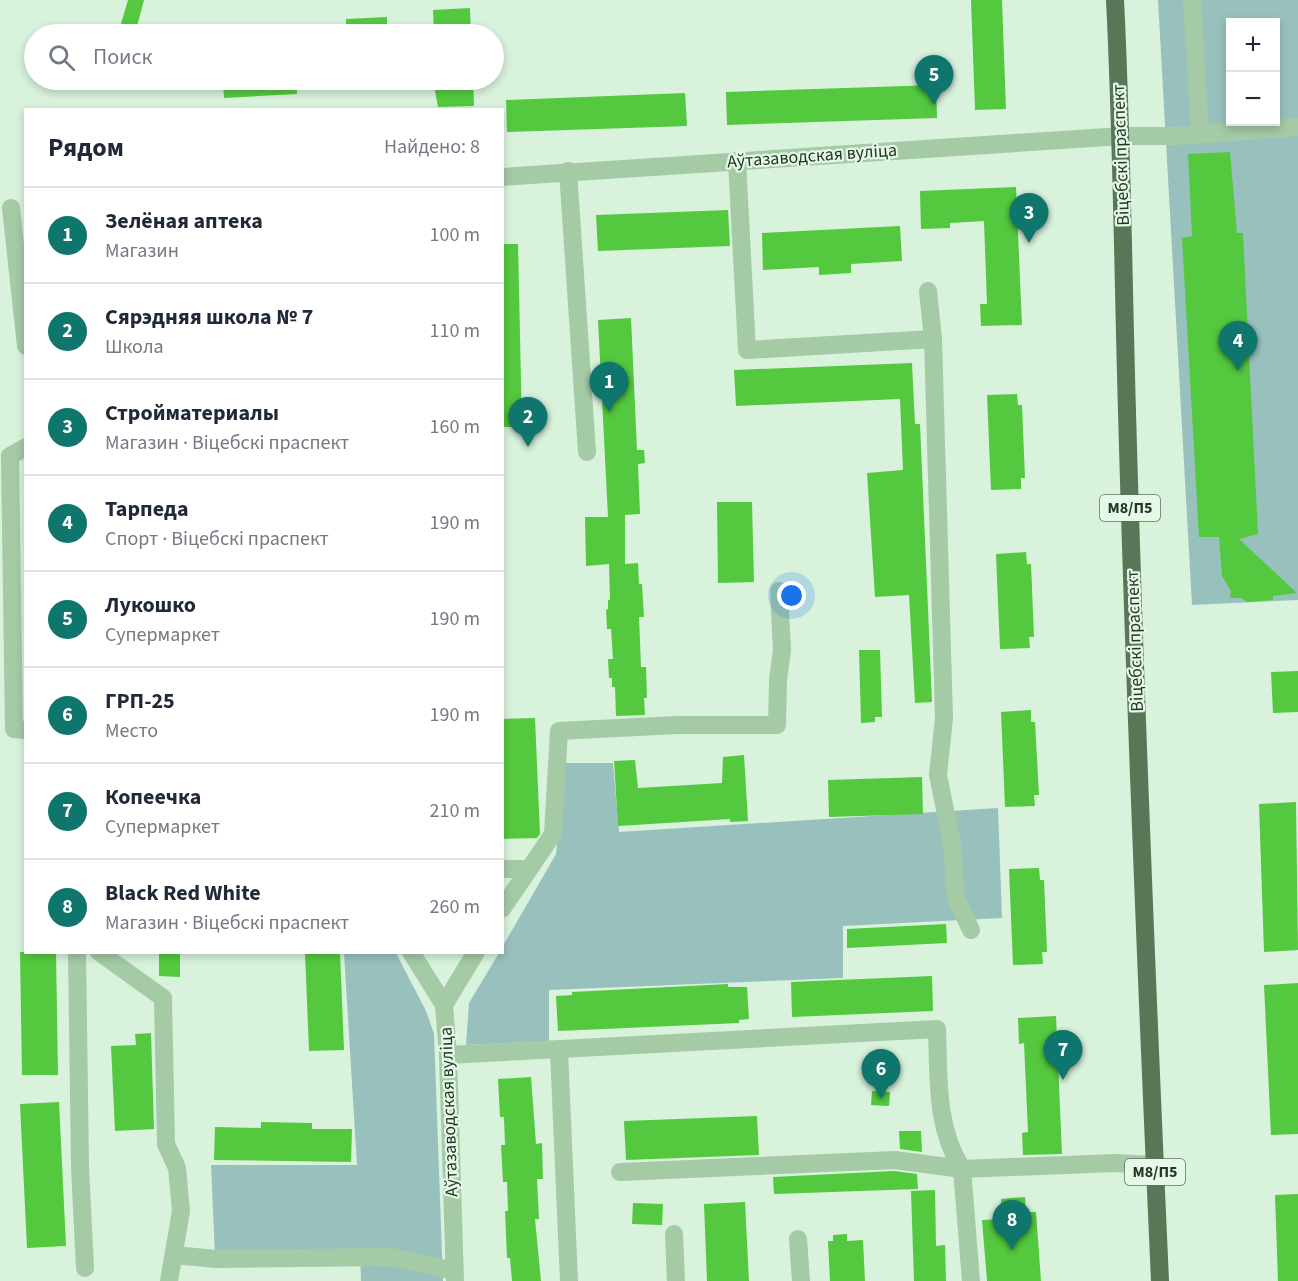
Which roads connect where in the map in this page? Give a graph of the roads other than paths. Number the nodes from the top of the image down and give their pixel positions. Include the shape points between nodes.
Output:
1 (1115, 0) edge
2 (1192, 0) edge
3 (1298, 127) edge
4 (1200, 134) junction
5 (1122, 136) junction
6 (737, 161) junction
7 (568, 171) junction
8 (504, 177) edge
9 (11, 208) dead end
10 (928, 291) dead end
11 (24, 328) edge
12 (933, 339) junction
13 (24, 448) edge
14 (587, 452) dead end
15 (779, 591) dead end
16 (24, 730) edge
17 (504, 869) edge
18 (527, 869) junction
19 (504, 906) edge
20 (971, 930) dead end
21 (77, 954) edge
22 (102, 954) edge
23 (412, 954) edge
24 (475, 954) edge
25 (444, 1005) junction
26 (559, 1051) junction
27 (448, 1055) junction
28 (1155, 1165) junction
29 (962, 1169) junction
30 (620, 1172) dead end
31 (674, 1234) dead end
32 (798, 1239) dead end
33 (174, 1255) junction
34 (85, 1268) dead end
35 (454, 1276) edge
36 (169, 1281) edge
37 (570, 1281) edge
38 (676, 1281) edge
39 (801, 1281) edge
40 (971, 1281) edge
41 (1160, 1281) edge

1 - 5 main road, Віцебскі праспект / М8/П5
2 - 4 street
3 - 4 street, Аўтазаводская вуліца
4 - 5 street, Аўтазаводская вуліца
5 - 6 street, Аўтазаводская вуліца
5 - 28 main road, Віцебскі праспект / М8/П5 via 1127,422
6 - 7 street, Аўтазаводская вуліца
6 - 12 street via 747,350
7 - 8 street, Аўтазаводская вуліца
7 - 14 street
9 - 11 street
10 - 12 street
12 - 20 street via 944,718 938,775 952,844 957,898
13 - 16 street via 10,456 14,729
15 - 18 street via 782,650 777,725 559,731 552,834
17 - 18 street
18 - 19 street
21 - 34 street
22 - 33 street via 163,998 166,1144 177,1168 181,1211
23 - 25 street, Аўтазаводская вуліца
24 - 25 street
25 - 27 street, Аўтазаводская вуліца
26 - 27 street
26 - 29 street via 937,1029 940,1112 950,1150
26 - 37 street
27 - 35 street, Аўтазаводская вуліца
28 - 29 street
28 - 41 main road, Віцебскі праспект / М8/П5
29 - 30 street via 895,1160
29 - 40 street
31 - 38 street
32 - 39 street
33 - 35 street via 216,1259 392,1257
33 - 36 street

